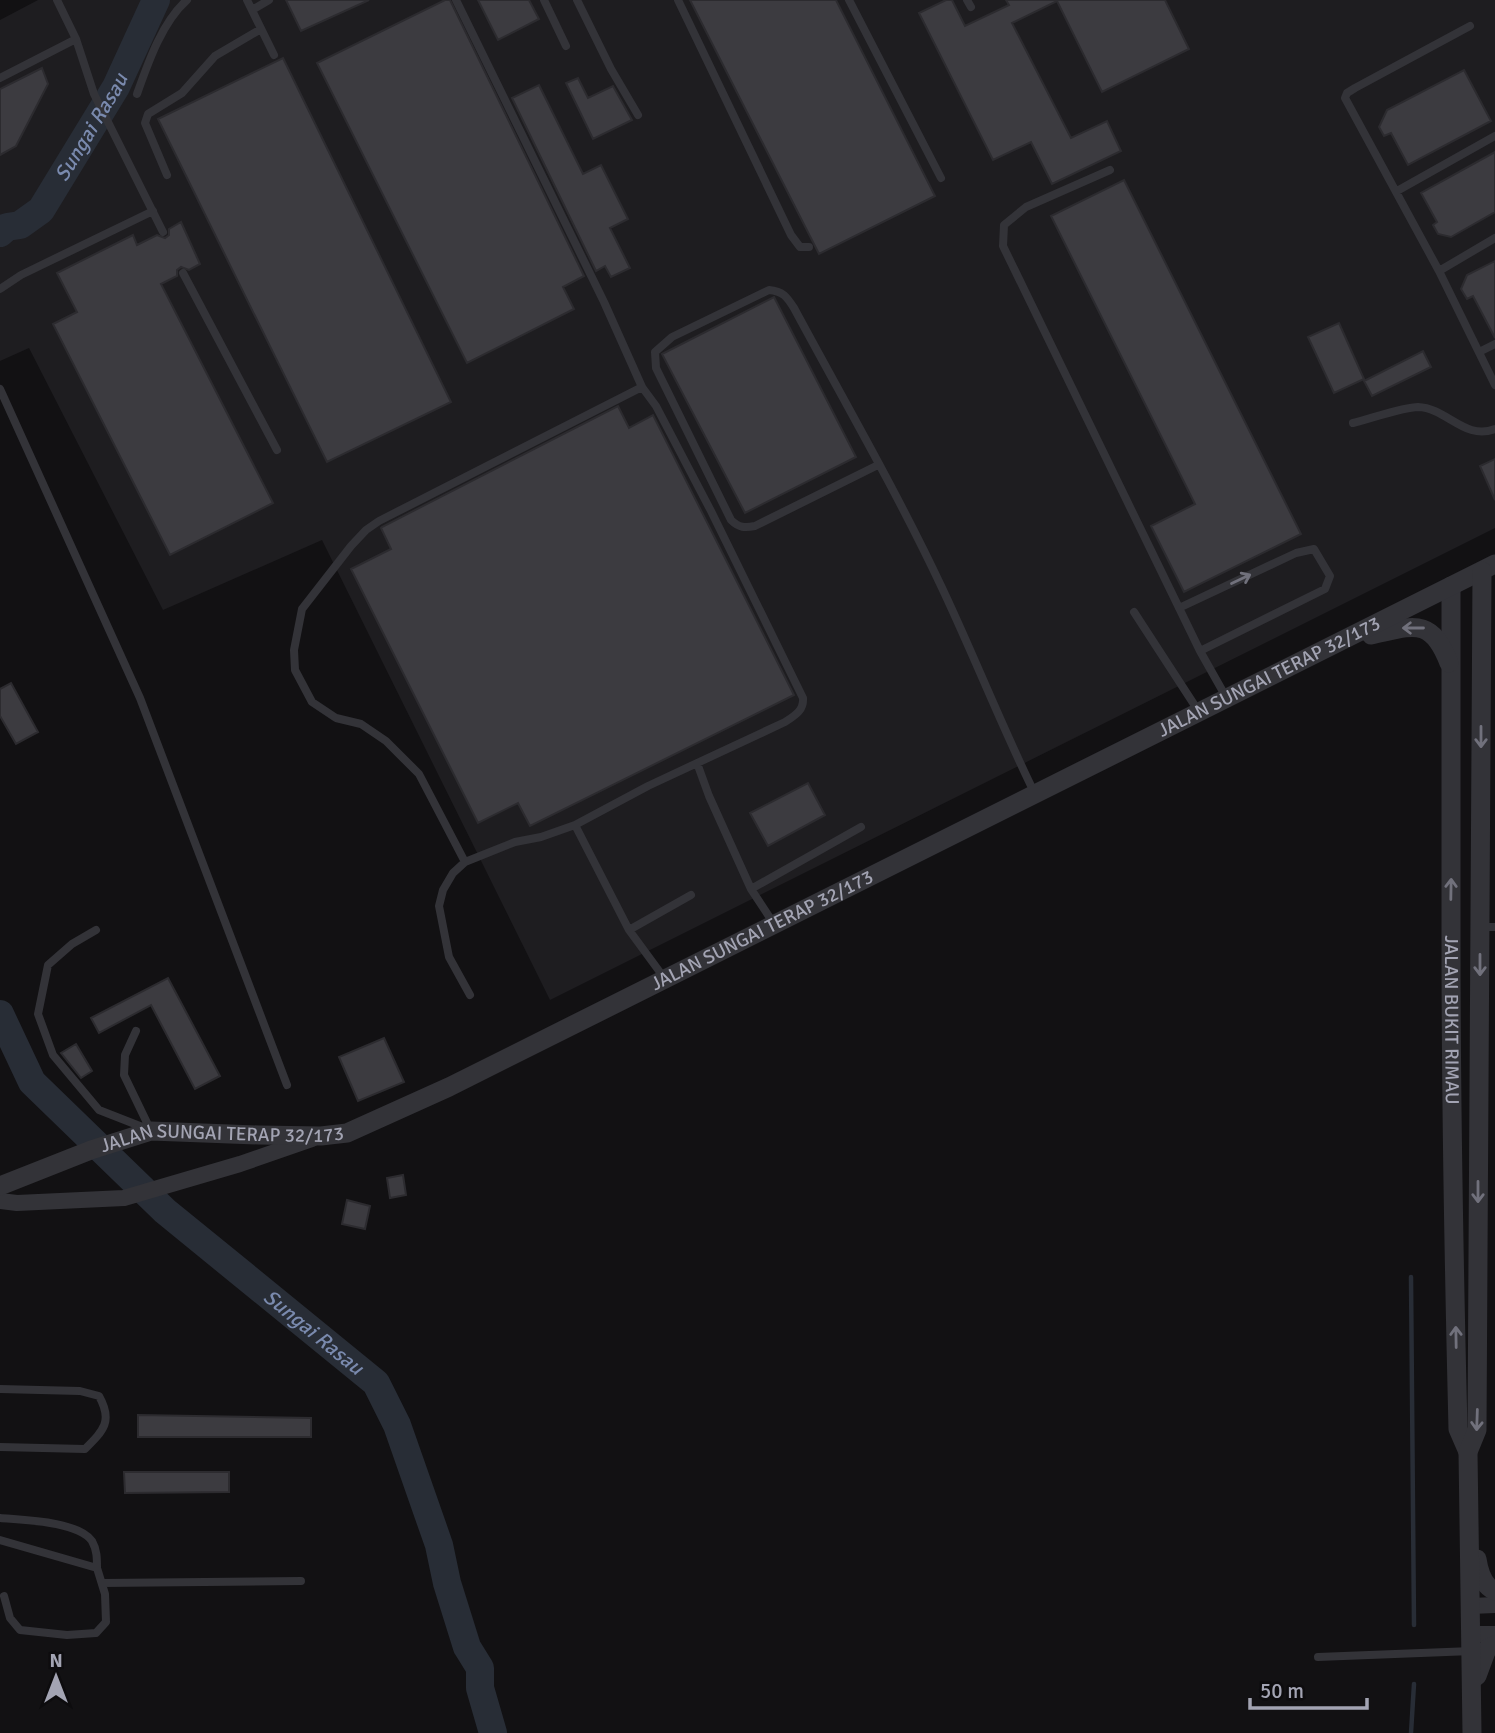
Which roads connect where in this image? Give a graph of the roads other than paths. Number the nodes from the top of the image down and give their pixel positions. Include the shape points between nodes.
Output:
1 (57, 0) edge
2 (187, 0) edge
3 (247, 0) edge
4 (269, 0) edge
5 (456, 0) edge
6 (544, 0) edge
7 (577, 0) edge
8 (678, 0) edge
9 (849, 0) edge
10 (252, 10) junction
11 (702, 25) dead end
12 (1470, 26) dead end
13 (261, 29) junction
14 (694, 31) junction
15 (76, 39) junction
16 (566, 46) dead end
17 (274, 55) dead end
18 (0, 78) edge
19 (137, 94) dead end
20 (638, 115) dead end
21 (1495, 136) edge
22 (1110, 170) dead end
23 (167, 175) dead end
24 (940, 178) dead end
25 (1397, 191) junction
26 (153, 211) junction
27 (163, 232) dead end
28 (1495, 238) edge
29 (809, 247) dead end
30 (1439, 271) junction
31 (183, 273) dead end
32 (0, 289) edge
33 (1495, 344) edge
34 (1479, 352) junction
35 (1495, 385) edge
36 (642, 387) junction
37 (0, 389) edge
38 (1353, 423) dead end
39 (1495, 429) edge
40 (277, 450) dead end
41 (878, 465) junction
42 (1489, 567) edge
43 (1451, 586) junction
44 (1495, 588) edge
45 (1179, 608) junction
46 (1134, 612) dead end
47 (1342, 640) junction
48 (1200, 651) junction
49 (1481, 669) junction
50 (1453, 675) junction
51 (1227, 698) junction
52 (1199, 712) junction
53 (697, 763) junction
54 (1035, 794) junction
55 (575, 825) junction
56 (861, 827) dead end
57 (465, 862) junction
58 (751, 889) junction
59 (691, 895) dead end
60 (774, 924) junction
61 (1487, 927) edge
62 (96, 930) dead end
63 (629, 930) junction
64 (665, 979) junction
65 (470, 995) dead end
66 (136, 1031) dead end
67 (287, 1085) dead end
68 (151, 1131) junction
69 (321, 1136) junction
70 (0, 1186) edge
71 (0, 1201) edge
72 (0, 1389) edge
73 (0, 1447) edge
74 (1468, 1452) junction
75 (1470, 1510) junction
76 (0, 1518) edge
77 (0, 1540) edge
78 (97, 1568) junction
79 (300, 1581) dead end
80 (102, 1583) junction
81 (1495, 1591) edge
82 (4, 1595) dead end
83 (1495, 1605) edge
84 (1471, 1606) junction
85 (1495, 1634) edge
86 (1472, 1643) junction
87 (1495, 1645) edge
88 (1318, 1657) dead end
89 (1472, 1693) junction
90 (1472, 1733) edge

1 - 15 lane
2 - 19 lane via 166,28
3 - 10 lane
4 - 10 lane
5 - 36 lane
6 - 16 lane
7 - 20 lane
8 - 14 lane
9 - 24 lane
10 - 13 lane
11 - 14 lane
12 - 25 lane via 1347,93 1345,98
13 - 17 lane
13 - 23 lane via 215,56 182,93 148,114 145,123
14 - 29 lane via 791,234 800,247
15 - 18 lane
15 - 26 lane via 94,93
21 - 25 lane
22 - 45 lane via 1026,207 1004,225 1003,246
25 - 30 lane
26 - 27 lane
26 - 32 lane
28 - 30 lane
30 - 34 lane
31 - 40 lane
33 - 34 lane
34 - 35 lane
36 - 53 lane via 711,511 803,698 800,710 785,722
36 - 57 lane via 379,521 351,546 302,609 294,650 301,686 312,702 336,719 360,724 386,741 419,774
37 - 67 lane via 140,698
38 - 39 lane via 1417,407 1439,412 1465,430
41 - 41 lane via 755,526 736,526 656,368 656,352 672,337 733,305 769,290 781,291
41 - 54 lane via 942,589
42 - 43 street, JALAN SUNGAI TERAP 32/173
42 - 49 street, JALAN BUKIT RIMAU
43 - 47 street, JALAN SUNGAI TERAP 32/173
43 - 50 street, JALAN BUKIT RIMAU
44 - 49 street
45 - 48 lane
45 -> 48 lane via 1296,553 1314,549 1330,576 1325,589
46 - 52 lane
50 -> 47 street via 1436,636 1422,627
47 - 51 street, JALAN SUNGAI TERAP 32/173
48 - 51 lane
49 -> 61 street, JALAN BUKIT RIMAU
74 -> 50 street, JALAN BUKIT RIMAU via 1458,1429 1454,1253
51 - 52 street, JALAN SUNGAI TERAP 32/173
52 - 54 street, JALAN SUNGAI TERAP 32/173
53 - 55 lane
53 - 58 lane
54 - 60 street, JALAN SUNGAI TERAP 32/173
55 - 57 lane
55 - 63 lane
56 - 58 lane
57 - 65 lane via 453,873 439,906 449,957
58 - 60 lane
59 - 63 lane
60 - 64 street, JALAN SUNGAI TERAP 32/173
61 -> 74 street, JALAN BUKIT RIMAU via 1477,1430
62 - 68 lane via 48,965 38,1014 53,1055 99,1110
63 - 64 lane
64 - 69 street, JALAN SUNGAI TERAP 32/173 via 438,1092 347,1133
66 - 68 lane via 125,1055 124,1075
68 - 69 street, JALAN SUNGAI TERAP 32/173
68 - 70 street, JALAN SUNGAI TERAP 32/173
69 - 71 street via 124,1198
72 - 73 lane via 80,1391 99,1396 106,1409 106,1423 85,1448
74 - 75 street, JALAN BUKIT RIMAU
75 - 81 street via 1478,1566 1483,1581
75 - 84 street, JALAN BUKIT RIMAU
76 - 78 lane via 80,1532 94,1545
77 - 78 lane
78 - 80 lane
79 - 80 lane
80 - 82 lane via 106,1622 96,1633 20,1630 10,1618
83 - 84 street
84 - 86 street, JALAN BUKIT RIMAU
85 - 86 street
86 - 88 lane
86 - 89 street, JALAN BUKIT RIMAU
87 - 89 street via 1483,1658
89 - 90 street, JALAN BUKIT RIMAU

